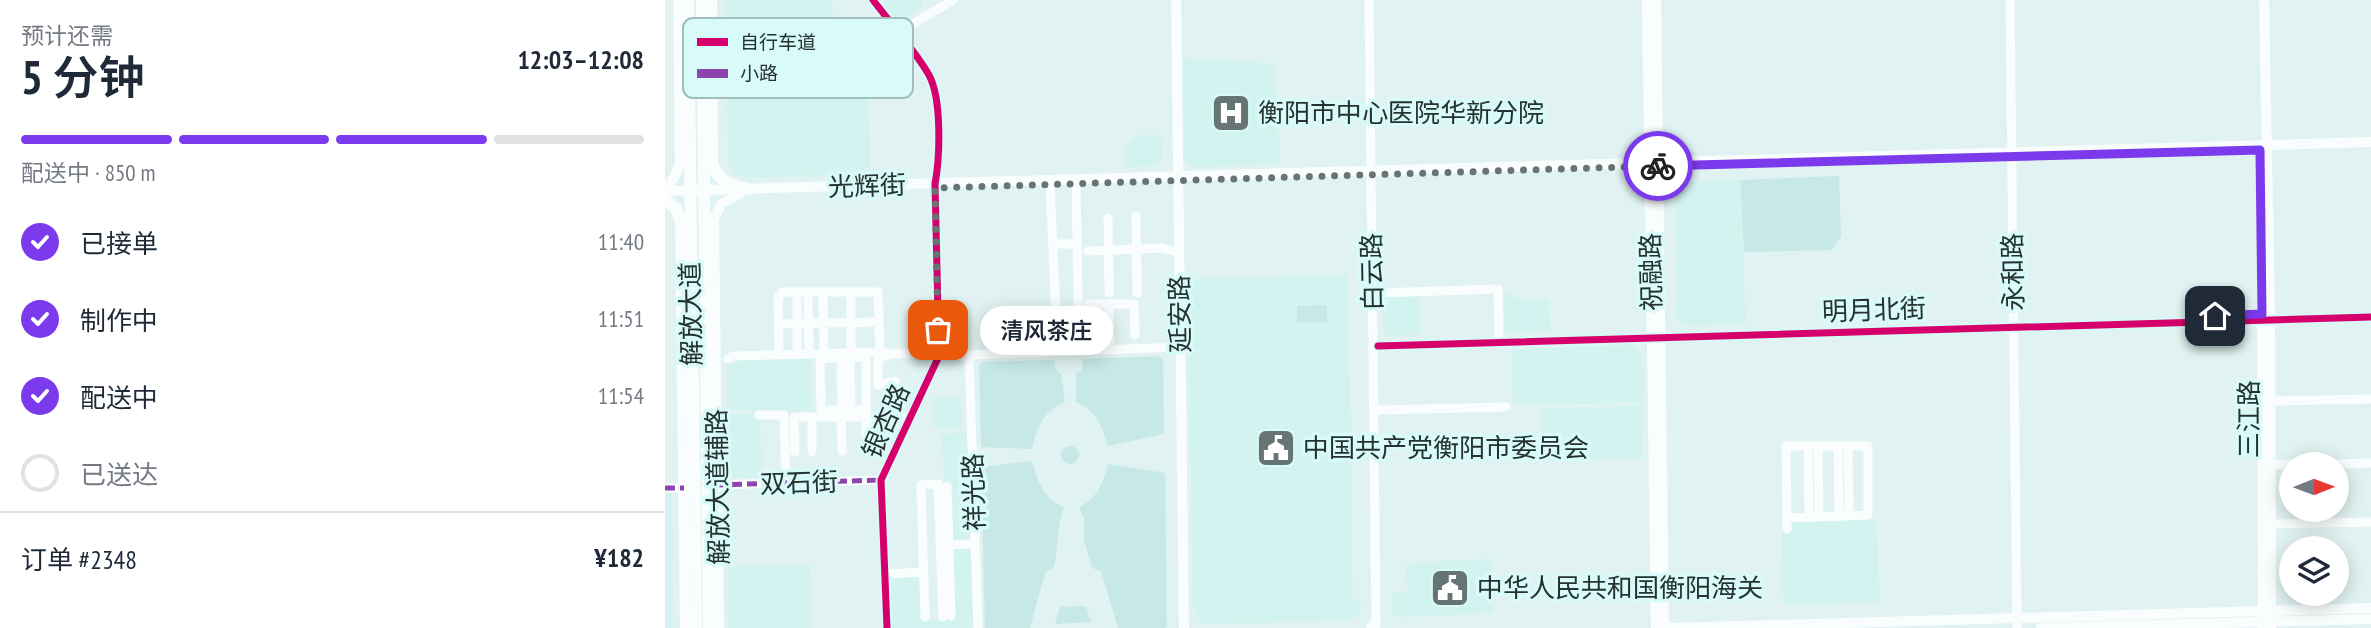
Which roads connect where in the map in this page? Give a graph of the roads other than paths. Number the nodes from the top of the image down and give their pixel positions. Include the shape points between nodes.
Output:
1 (678, 0) edge
2 (688, 0) edge
3 (702, 0) edge
4 (712, 0) edge
5 (873, 0) edge
6 (947, 0) edge
7 (953, 0) edge
8 (1169, 0) edge
9 (1176, 0) edge
10 (1369, 0) edge
11 (1374, 0) edge
12 (1647, 0) edge
13 (1656, 0) edge
14 (2012, 0) edge
15 (2257, 0) edge
16 (2264, 0) edge
17 (688, 18) edge
18 (702, 18) edge
19 (712, 18) edge
20 (887, 18) edge
21 (913, 22) edge
22 (913, 24) edge
23 (913, 53) edge
24 (689, 98) edge
25 (703, 98) edge
26 (713, 98) edge
27 (2371, 144) edge
28 (703, 147) junction
29 (2263, 147) junction
30 (2014, 154) junction
31 (1654, 165) junction
32 (713, 167) junction
33 (1374, 173) junction
34 (1175, 179) junction
35 (1076, 183) junction
36 (1050, 184) junction
37 (935, 186) junction
38 (743, 191) junction
39 (703, 192) junction
40 (665, 193) edge
41 (689, 193) junction
42 (1136, 216) dead end
43 (680, 218) junction
44 (1108, 218) dead end
45 (1054, 244) junction
46 (1077, 244) junction
47 (690, 246) junction
48 (1108, 250) junction
49 (1136, 250) junction
50 (1089, 251) dead end
51 (1173, 251) junction
52 (797, 292) junction
53 (808, 292) junction
54 (823, 292) junction
55 (851, 292) junction
56 (1109, 293) dead end
57 (1137, 293) dead end
58 (1378, 293) junction
59 (1109, 304) junction
60 (2371, 314) edge
61 (1083, 317) junction
62 (2266, 317) junction
63 (851, 322) junction
64 (879, 322) junction
65 (797, 323) junction
66 (809, 323) junction
67 (824, 323) junction
68 (779, 324) junction
69 (2016, 325) junction
70 (1135, 335) dead end
71 (1656, 336) junction
72 (1499, 337) junction
73 (1378, 343) junction
74 (1177, 347) junction
75 (1109, 350) junction
76 (1079, 351) junction
77 (880, 352) junction
78 (797, 354) junction
79 (809, 354) junction
80 (824, 354) junction
81 (891, 354) junction
82 (779, 355) junction
83 (969, 355) junction
84 (847, 356) junction
85 (939, 356) junction
86 (728, 359) dead end
87 (895, 381) dead end
88 (2371, 399) edge
89 (2270, 401) junction
90 (1506, 407) dead end
91 (844, 411) junction
92 (1379, 411) junction
93 (759, 415) dead end
94 (812, 416) junction
95 (866, 417) junction
96 (911, 417) junction
97 (885, 418) junction
98 (1813, 446) junction
99 (1843, 446) junction
100 (842, 451) dead end
101 (795, 452) dead end
102 (813, 452) dead end
103 (2371, 463) edge
104 (2349, 464) edge
105 (2270, 465) junction
106 (2279, 465) edge
107 (881, 480) junction
108 (786, 483) junction
109 (717, 485) junction
110 (947, 486) dead end
111 (689, 487) junction
112 (665, 488) edge
113 (708, 507) junction
114 (1844, 516) junction
115 (1814, 517) junction
116 (1787, 518) junction
117 (2371, 522) edge
118 (2271, 524) junction
119 (1787, 529) dead end
120 (975, 544) junction
121 (949, 545) junction
122 (923, 552) junction
123 (941, 552) junction
124 (924, 572) junction
125 (886, 574) junction
126 (2371, 608) edge
127 (1660, 610) junction
128 (925, 617) dead end
129 (2371, 619) edge
130 (2267, 620) edge
131 (2020, 623) edge
132 (713, 626) edge
133 (1379, 626) edge
134 (1832, 626) edge
135 (689, 627) edge
136 (1181, 627) edge
137 (887, 628) edge
138 (978, 628) edge
139 (1647, 628) edge
140 (1656, 628) edge
141 (1664, 628) edge
142 (1670, 628) edge
143 (1683, 628) edge
144 (2041, 628) edge

1 - 40 main road via 680,155 678,171
2 - 17 highway, 解放大道
3 - 18 highway, 解放大道
4 - 19 main road
5 - 20 street, 银杏路
6 - 21 street
7 - 22 street
8 - 34 main road, 延安路
9 - 34 main road, 延安路
10 - 33 street, 白云路
11 - 33 street, 白云路
12 - 31 main road, 祝融路
13 - 31 main road, 祝融路
14 - 30 street, 永和路
15 - 29 main road, 三江路
16 - 29 main road, 三江路
23 - 37 street, 银杏路 via 929,75 937,104
24 - 41 highway, 解放大道
25 - 28 highway, 解放大道
26 - 32 main road
27 - 29 main road, 光辉街
28 - 32 highway
28 - 39 highway, 解放大道
29 - 30 main road, 光辉街
29 - 62 main road, 三江路
30 - 31 main road, 光辉街
30 - 69 street, 永和路
31 - 33 main road, 光辉街
31 - 71 main road, 祝融路
32 - 38 highway via 722,181
33 - 34 main road, 光辉街
33 - 58 street, 白云路
33 - 133 street, 白云路
34 - 35 main road, 光辉街
34 - 37 main road, 光辉街
34 - 51 main road, 延安路
34 - 74 main road, 延安路
35 - 36 main road, 光辉街
35 - 46 street
36 - 37 main road, 光辉街
36 - 45 street
37 - 38 main road, 光辉街
37 - 85 street, 银杏路
38 - 39 main road, 光辉街
38 - 109 main road, 解放大道辅路 via 721,204 714,219
39 - 41 main road, 光辉街
39 - 113 highway, 解放大道
40 - 41 main road, 光辉街
40 - 43 highway
41 - 47 highway, 解放大道
42 - 49 street
43 - 47 highway
43 - 111 main road, 解放大道辅路
44 - 48 street
45 - 46 street
45 - 61 street via 1056,316
46 - 61 street
47 - 111 highway, 解放大道
48 - 49 street
48 - 50 street
48 - 56 street
49 - 51 street
49 - 57 street
51 - 74 main road, 延安路
52 - 53 street
52 - 65 street
52 - 68 street via 783,292 778,297
53 - 54 street
53 - 66 street
54 - 55 street
54 - 67 street
55 - 63 street
55 - 64 street via 878,292
58 - 72 street via 1497,289
58 - 73 street, 白云路
59 - 61 street via 1088,304
59 - 70 street via 1134,303
59 - 75 street
60 - 62 street, 明月北街
61 - 76 street
62 - 69 street, 明月北街
62 - 89 main road, 三江路
62 - 130 main road, 三江路
63 - 64 street
63 - 67 street
63 - 84 street
64 - 77 street
65 - 66 street
65 - 68 street
65 - 78 street
66 - 67 street
66 - 79 street
67 - 80 street
68 - 82 street
69 - 71 street, 明月北街
69 - 131 street, 永和路
71 - 72 street, 明月北街
71 - 73 street, 明月北街
71 - 127 main road, 祝融路
72 - 73 street, 明月北街
73 - 92 street, 白云路
74 - 75 street
74 - 136 main road, 延安路
75 - 76 street
76 - 83 street
77 - 81 street
77 - 84 street
78 - 79 street
78 - 82 street
79 - 80 street
80 - 84 street
81 - 85 street
81 - 87 street via 878,358 878,385
82 - 86 street
83 - 85 street
83 - 120 street, 祥光路
84 - 91 street
84 - 91 street via 866,357 866,409
84 - 91 street via 820,359 821,410
85 - 96 street, 银杏路
88 - 89 street
89 - 105 main road, 三江路
90 - 92 street
91 - 94 street
91 - 95 street
91 - 100 street
92 - 133 street, 白云路
93 - 108 street via 784,415
94 - 101 street via 794,417
94 - 102 street
95 - 97 street
95 - 97 street via 866,436 877,440
96 - 97 street
96 - 107 street, 银杏路
98 - 99 street
98 - 115 street
98 - 116 street via 1786,446
99 - 114 street
99 - 114 street via 1868,446 1870,512
103 - 104 street
105 - 106 street
105 - 118 main road, 三江路
107 - 108 street, 双石街
107 - 125 street, 银杏路
108 - 109 street, 双石街
109 - 113 highway
109 - 132 main road, 解放大道辅路
110 - 121 street
111 - 112 street
111 - 135 highway, 解放大道
113 - 132 highway, 解放大道
114 - 115 street
115 - 116 street
116 - 119 street
117 - 118 street
118 - 130 main road, 三江路
120 - 121 street
120 - 138 street, 祥光路
121 - 123 street via 947,617
122 - 123 street
122 - 123 street via 921,485 938,484
122 - 124 street
124 - 125 street
124 - 128 street
125 - 137 street, 银杏路
126 - 130 main road
127 - 139 main road
127 - 140 main road, 祝融路
127 - 141 main road, 祝融路
127 - 143 main road
129 - 130 main road
130 - 131 main road
130 - 144 main road
131 - 134 main road
134 - 143 main road
142 - 143 main road

